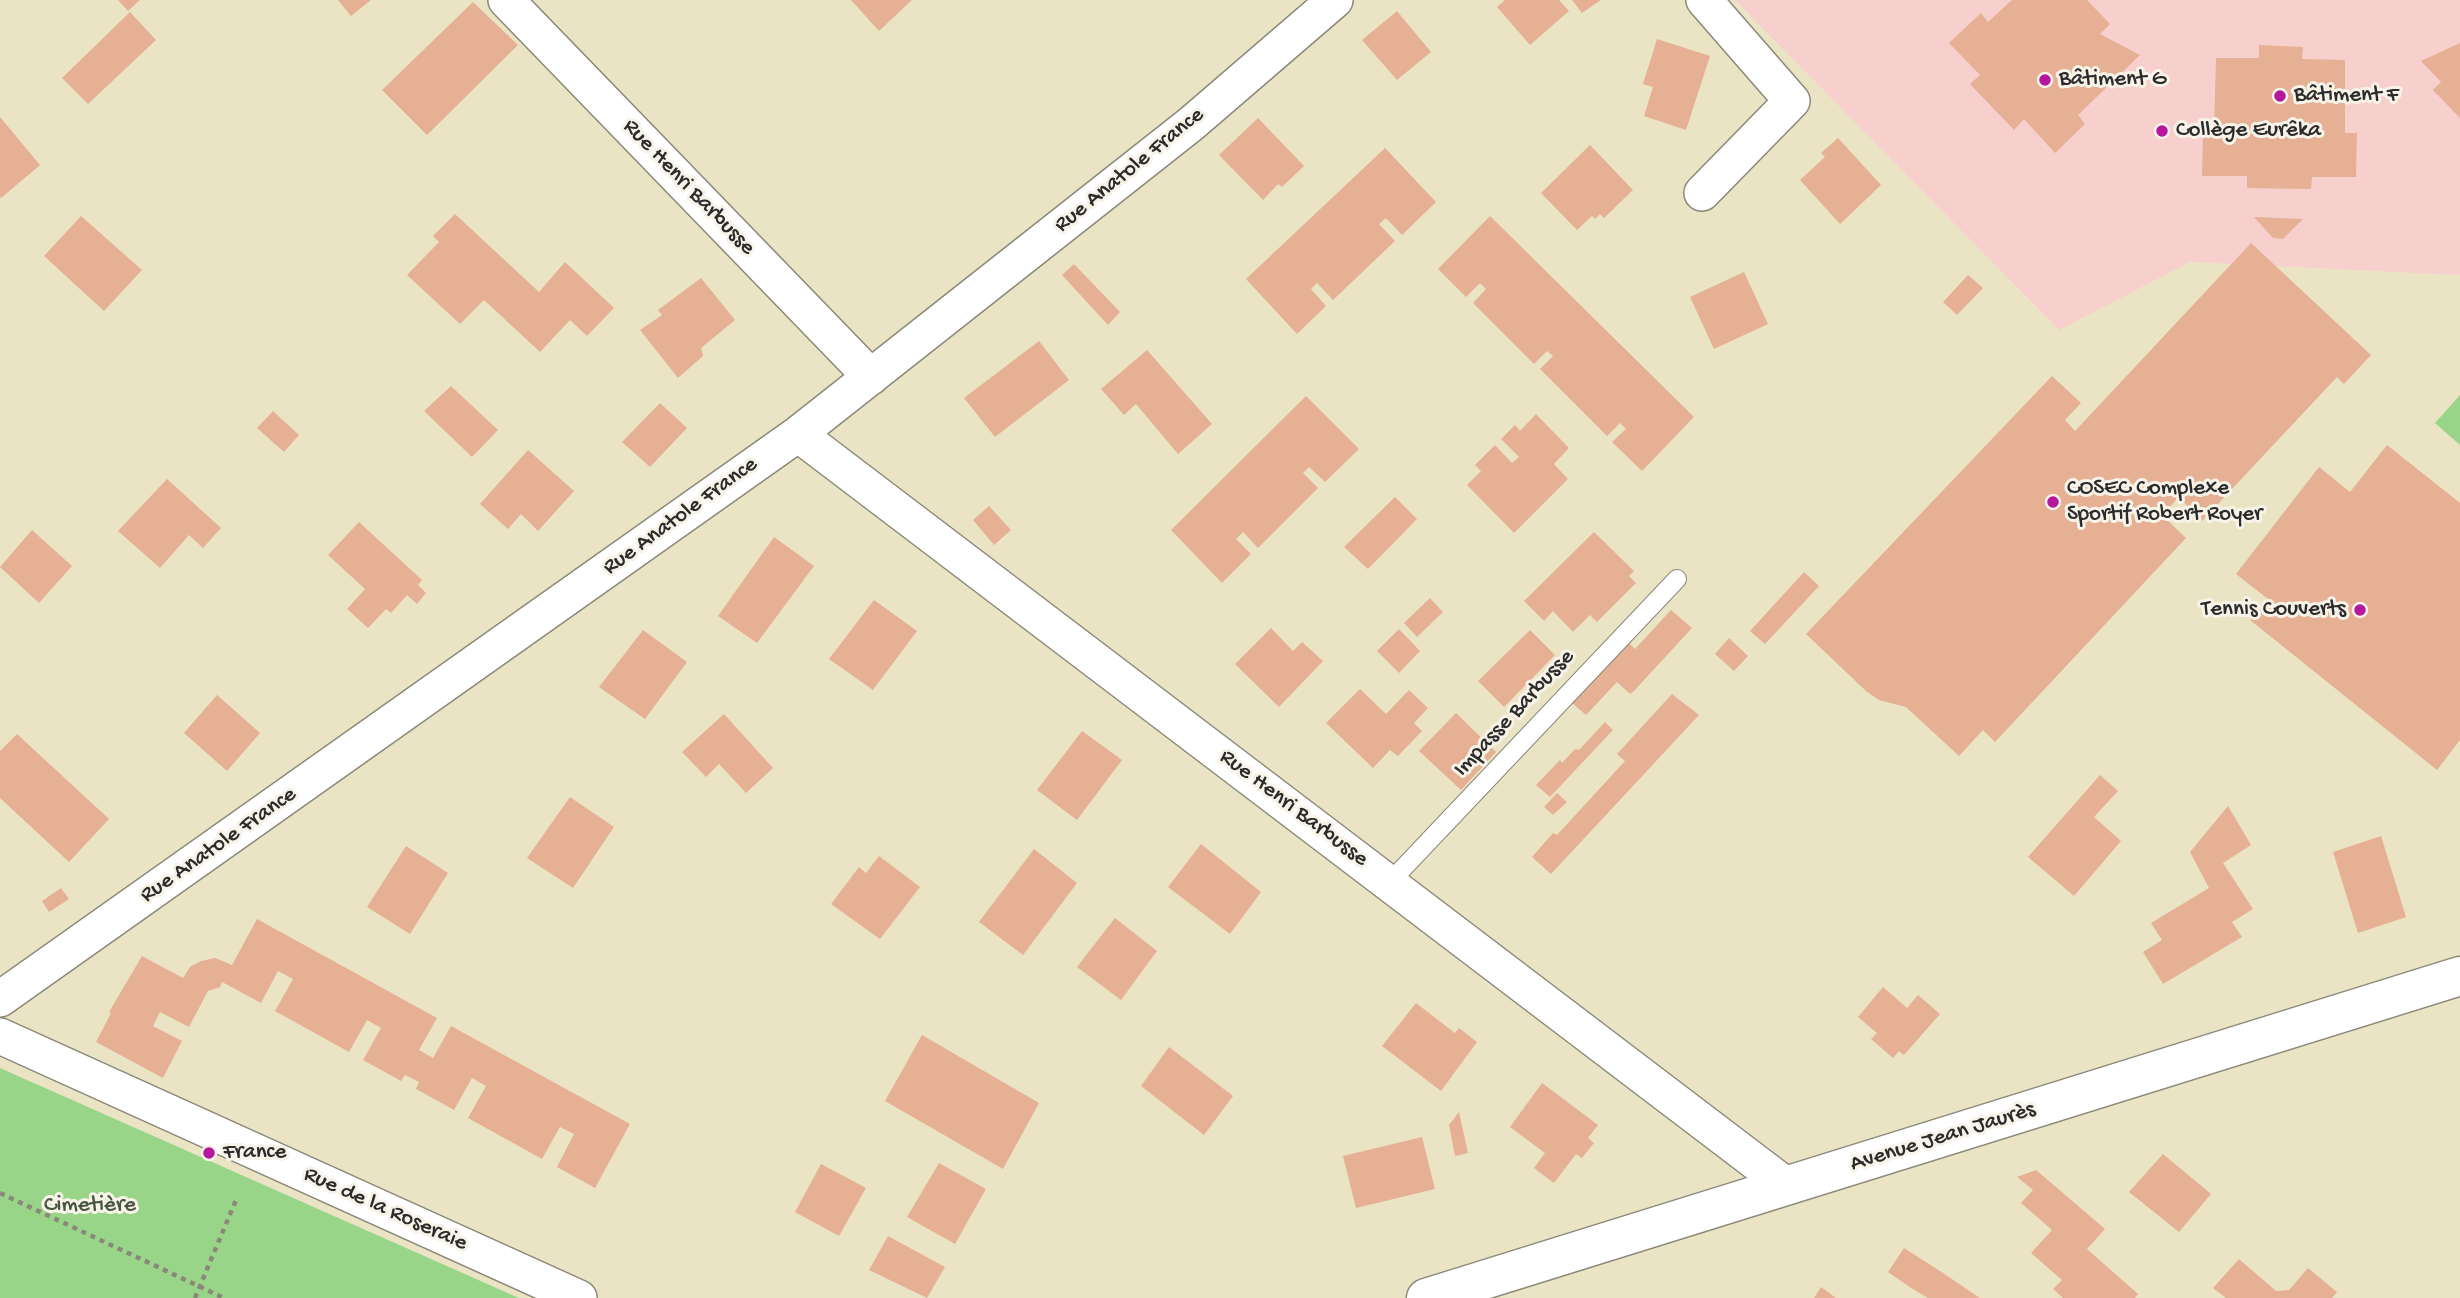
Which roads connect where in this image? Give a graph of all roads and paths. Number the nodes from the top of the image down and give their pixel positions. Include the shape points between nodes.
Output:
1 (506, 0) edge
2 (1335, 0) edge
3 (1704, 0) edge
4 (1702, 193) dead end
5 (870, 377) junction
6 (798, 434) junction
7 (1676, 579) dead end
8 (1390, 882) junction
9 (2460, 976) edge
10 (0, 999) edge
11 (0, 1036) edge
12 (1787, 1186) junction
13 (0, 1193) edge
14 (236, 1200) dead end
15 (200, 1287) junction
16 (195, 1298) edge
17 (224, 1298) edge
18 (579, 1298) edge
19 (1426, 1298) edge

1 - 5 street, Rue Henri Barbusse
2 - 5 street, Rue Anatole France via 1191,124
3 - 4 street via 1792,101
5 - 6 street, Rue Anatole France
6 - 8 street, Rue Henri Barbusse
6 - 10 street, Rue Anatole France
7 - 8 lane, Impasse Barbusse
8 - 12 street, Rue Henri Barbusse
9 - 12 main road, Avenue Jean Jaurès
11 - 18 street, Rue de la Roseraie
12 - 19 main road, Avenue Jean Jaurès
13 - 15 path
14 - 15 path
15 - 16 path
15 - 17 path

